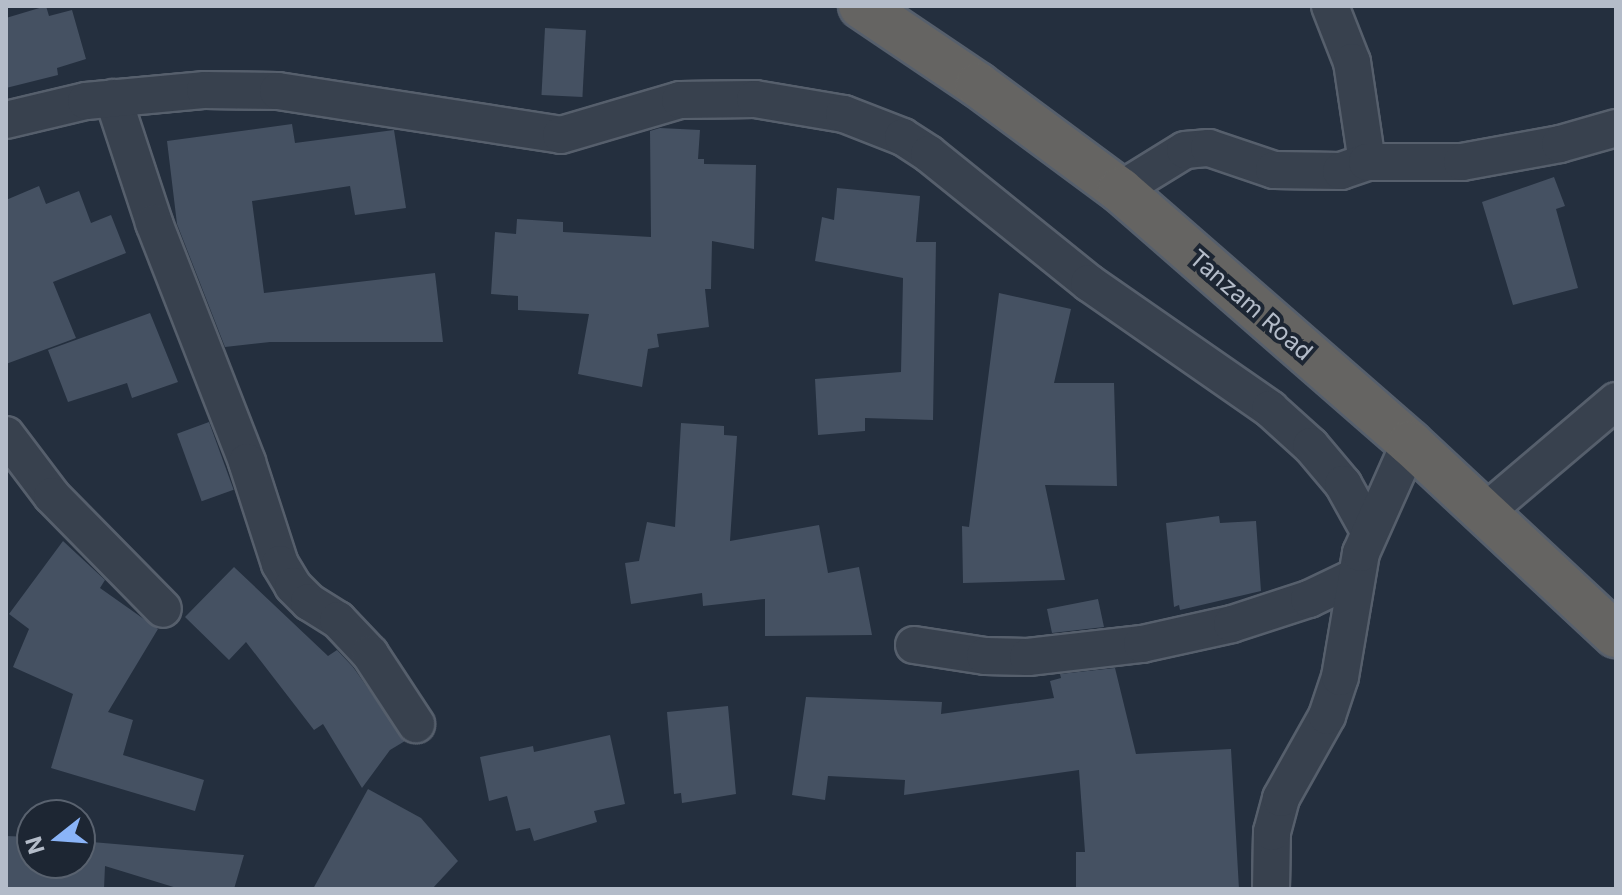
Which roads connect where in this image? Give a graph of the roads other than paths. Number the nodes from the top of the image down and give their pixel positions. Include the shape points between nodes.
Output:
1 (861, 6) edge
2 (1330, 6) edge
3 (113, 98) junction
4 (6, 120) edge
5 (1616, 128) edge
6 (1367, 162) junction
7 (1120, 190) junction
8 (1616, 401) edge
9 (6, 435) edge
10 (1410, 443) junction
11 (1484, 513) junction
12 (1369, 531) junction
13 (1355, 577) junction
14 (163, 609) dead end
15 (1616, 635) edge
16 (914, 645) dead end
17 (416, 724) dead end
18 (1271, 889) edge

1 - 7 highway, Tanzam Road
2 - 6 street via 1352,62
3 - 4 street
3 - 12 street via 205,90 278,91 561,135 680,100 755,99 844,114 903,137 929,154 1089,283 1270,409 1343,484
3 - 17 street via 280,564 293,586 338,620 370,654
5 - 6 street via 1462,162
6 - 7 street via 1341,171 1303,172 1274,170 1209,148 1185,150
7 - 10 highway, Tanzam Road
8 - 11 street
9 - 14 street via 52,496
10 - 11 highway, Tanzam Road
10 - 12 street
11 - 15 highway, Tanzam Road
12 - 13 street
13 - 16 street via 1309,599 1232,624 1142,644 1028,657
13 - 18 street via 1340,677 1327,716 1281,798 1272,832

